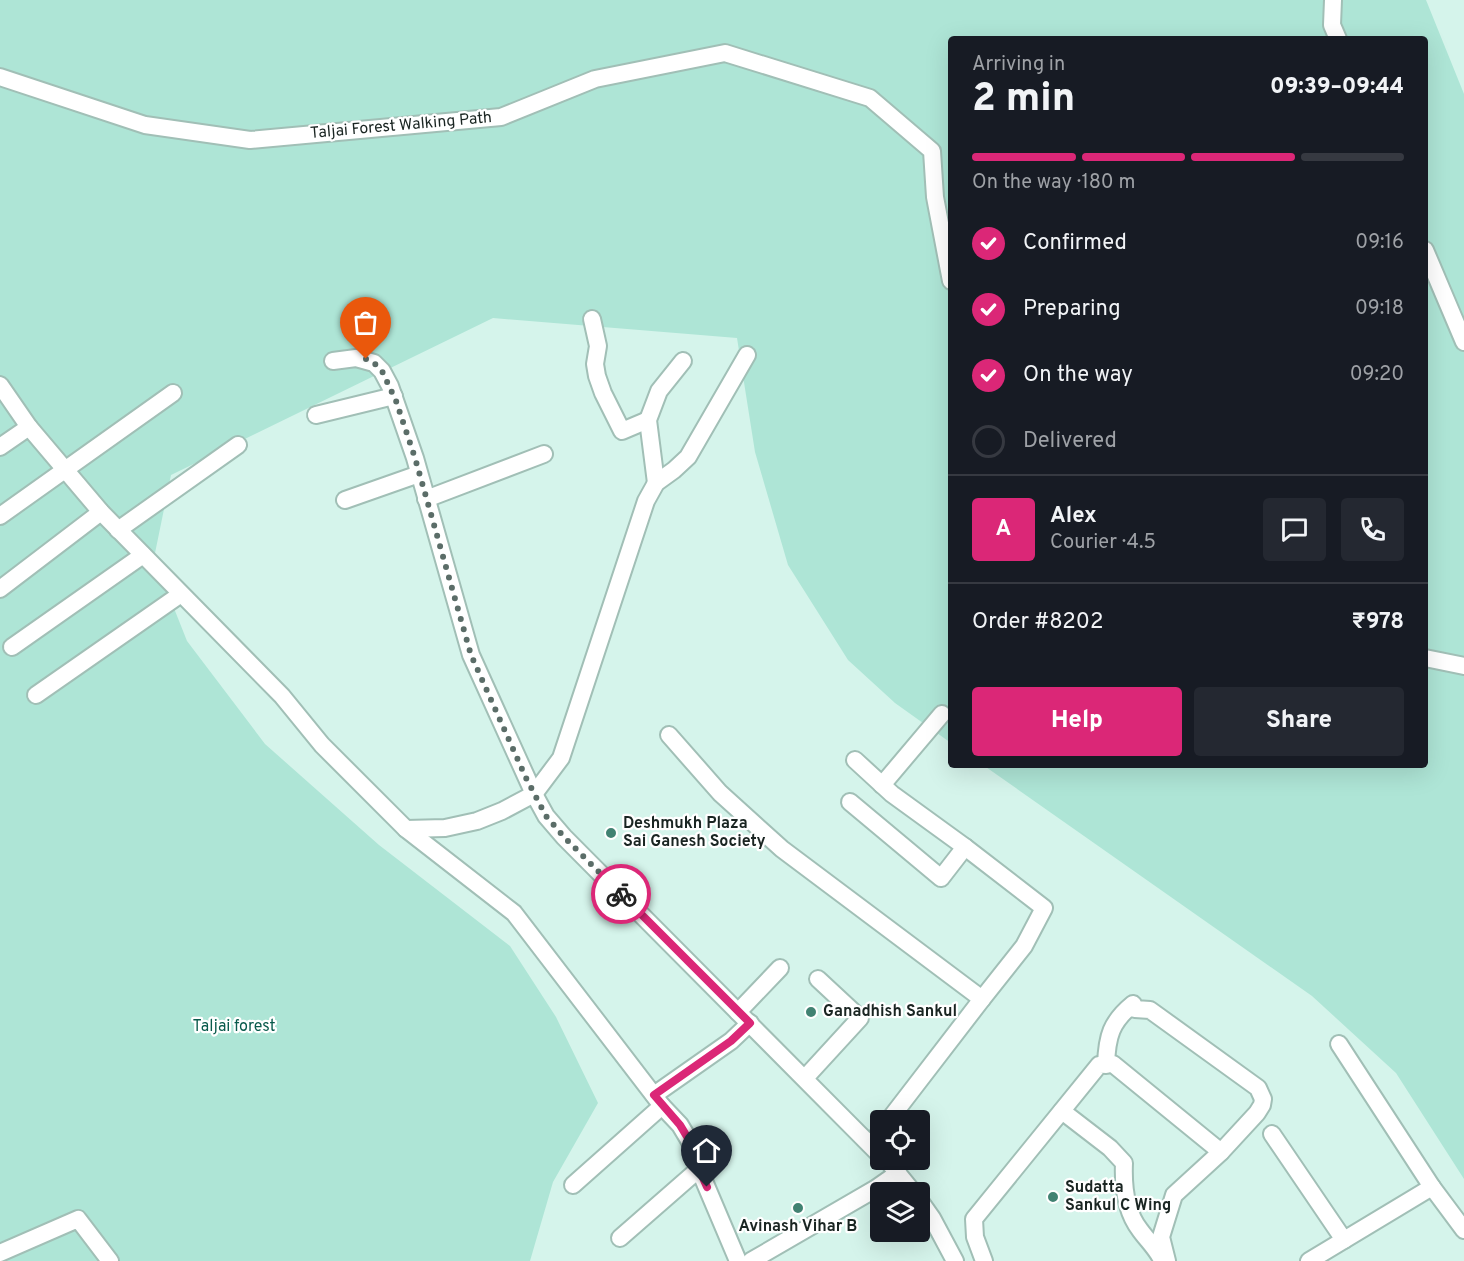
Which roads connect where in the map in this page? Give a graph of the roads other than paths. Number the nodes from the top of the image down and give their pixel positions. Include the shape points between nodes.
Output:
1 (1333, 0) edge
2 (1337, 36) edge
3 (0, 77) edge
4 (1428, 257) edge
5 (948, 265) edge
6 (592, 319) dead end
7 (1464, 342) edge
8 (747, 355) dead end
9 (333, 361) dead end
10 (682, 361) dead end
11 (0, 385) edge
12 (173, 393) dead end
13 (394, 396) junction
14 (316, 415) dead end
15 (648, 420) junction
16 (29, 427) junction
17 (238, 444) dead end
18 (0, 447) edge
19 (544, 454) dead end
20 (64, 468) junction
21 (419, 474) junction
22 (656, 483) junction
23 (426, 499) junction
24 (345, 500) dead end
25 (101, 512) junction
26 (0, 516) edge
27 (118, 530) junction
28 (143, 555) junction
29 (0, 589) edge
30 (181, 594) junction
31 (12, 647) dead end
32 (1428, 659) edge
33 (1464, 666) edge
34 (36, 695) dead end
35 (942, 714) dead end
36 (669, 735) dead end
37 (855, 760) dead end
38 (882, 785) junction
39 (534, 794) junction
40 (850, 802) dead end
41 (406, 829) junction
42 (965, 847) junction
43 (780, 968) dead end
44 (819, 979) dead end
45 (982, 999) junction
46 (740, 1027) junction
47 (1339, 1044) dead end
48 (1106, 1065) junction
49 (805, 1078) junction
50 (658, 1101) junction
51 (897, 1110) edge
52 (1062, 1111) junction
53 (1272, 1134) dead end
54 (870, 1138) edge
55 (1221, 1152) junction
56 (699, 1169) junction
57 (886, 1170) edge
58 (887, 1181) joint
59 (573, 1185) dead end
60 (1432, 1187) junction
61 (930, 1215) edge
62 (1464, 1230) edge
63 (620, 1238) dead end
64 (1344, 1240) junction
65 (0, 1252) edge
66 (1320, 1258) edge
67 (110, 1261) edge
68 (738, 1261) edge
69 (752, 1261) edge
70 (955, 1261) edge
71 (984, 1261) edge
72 (1164, 1261) edge

1 - 2 street via 1332,25
3 - 5 street, Taljai Forest Walking Path via 146,125 250,140 501,117 595,79 725,53 870,98 932,151 935,197
4 - 7 street
6 - 15 street via 598,346 597,376 622,431
8 - 22 street via 688,457
9 - 13 street via 356,358 374,363
10 - 15 street via 659,391
11 - 16 street
12 - 20 street
13 - 14 street
13 - 21 street
15 - 22 street
16 - 18 street
16 - 20 street
17 - 27 street
19 - 23 street
20 - 25 street
20 - 26 street
21 - 23 street
21 - 24 street
22 - 39 street via 646,501 561,758
23 - 39 street via 471,655
25 - 27 street
25 - 29 street
27 - 28 street
28 - 30 street
28 - 31 street
30 - 34 street
30 - 41 street via 282,696 322,746
32 - 33 street
35 - 38 street
36 - 45 street via 720,793 782,849
37 - 38 street
38 - 42 street
39 - 41 street via 477,821 445,828
39 - 46 street via 564,837
40 - 42 street via 941,878
41 - 50 street via 514,912
42 - 45 street via 1044,908 1024,946
43 - 46 street
44 - 49 street via 860,1018
45 - 51 street
46 - 49 street
46 - 50 street
47 - 60 street
48 - 52 street via 1099,1065
48 - 55 street via 1113,1064
48 - 55 street via 1111,1031 1119,1015 1133,1004 1135,1009 1150,1010 1258,1088 1262,1105
49 - 54 street
50 - 56 street via 680,1125 695,1150
50 - 59 street
52 - 71 street via 974,1219 975,1237
52 - 72 street via 1124,1162 1126,1201 1135,1224
53 - 64 street
55 - 72 street via 1174,1195 1161,1238
56 - 63 street
56 - 68 street
57 - 58 street
58 - 69 street
60 - 62 street
60 - 64 street
61 - 70 street
64 - 66 street
65 - 67 street via 78,1219

